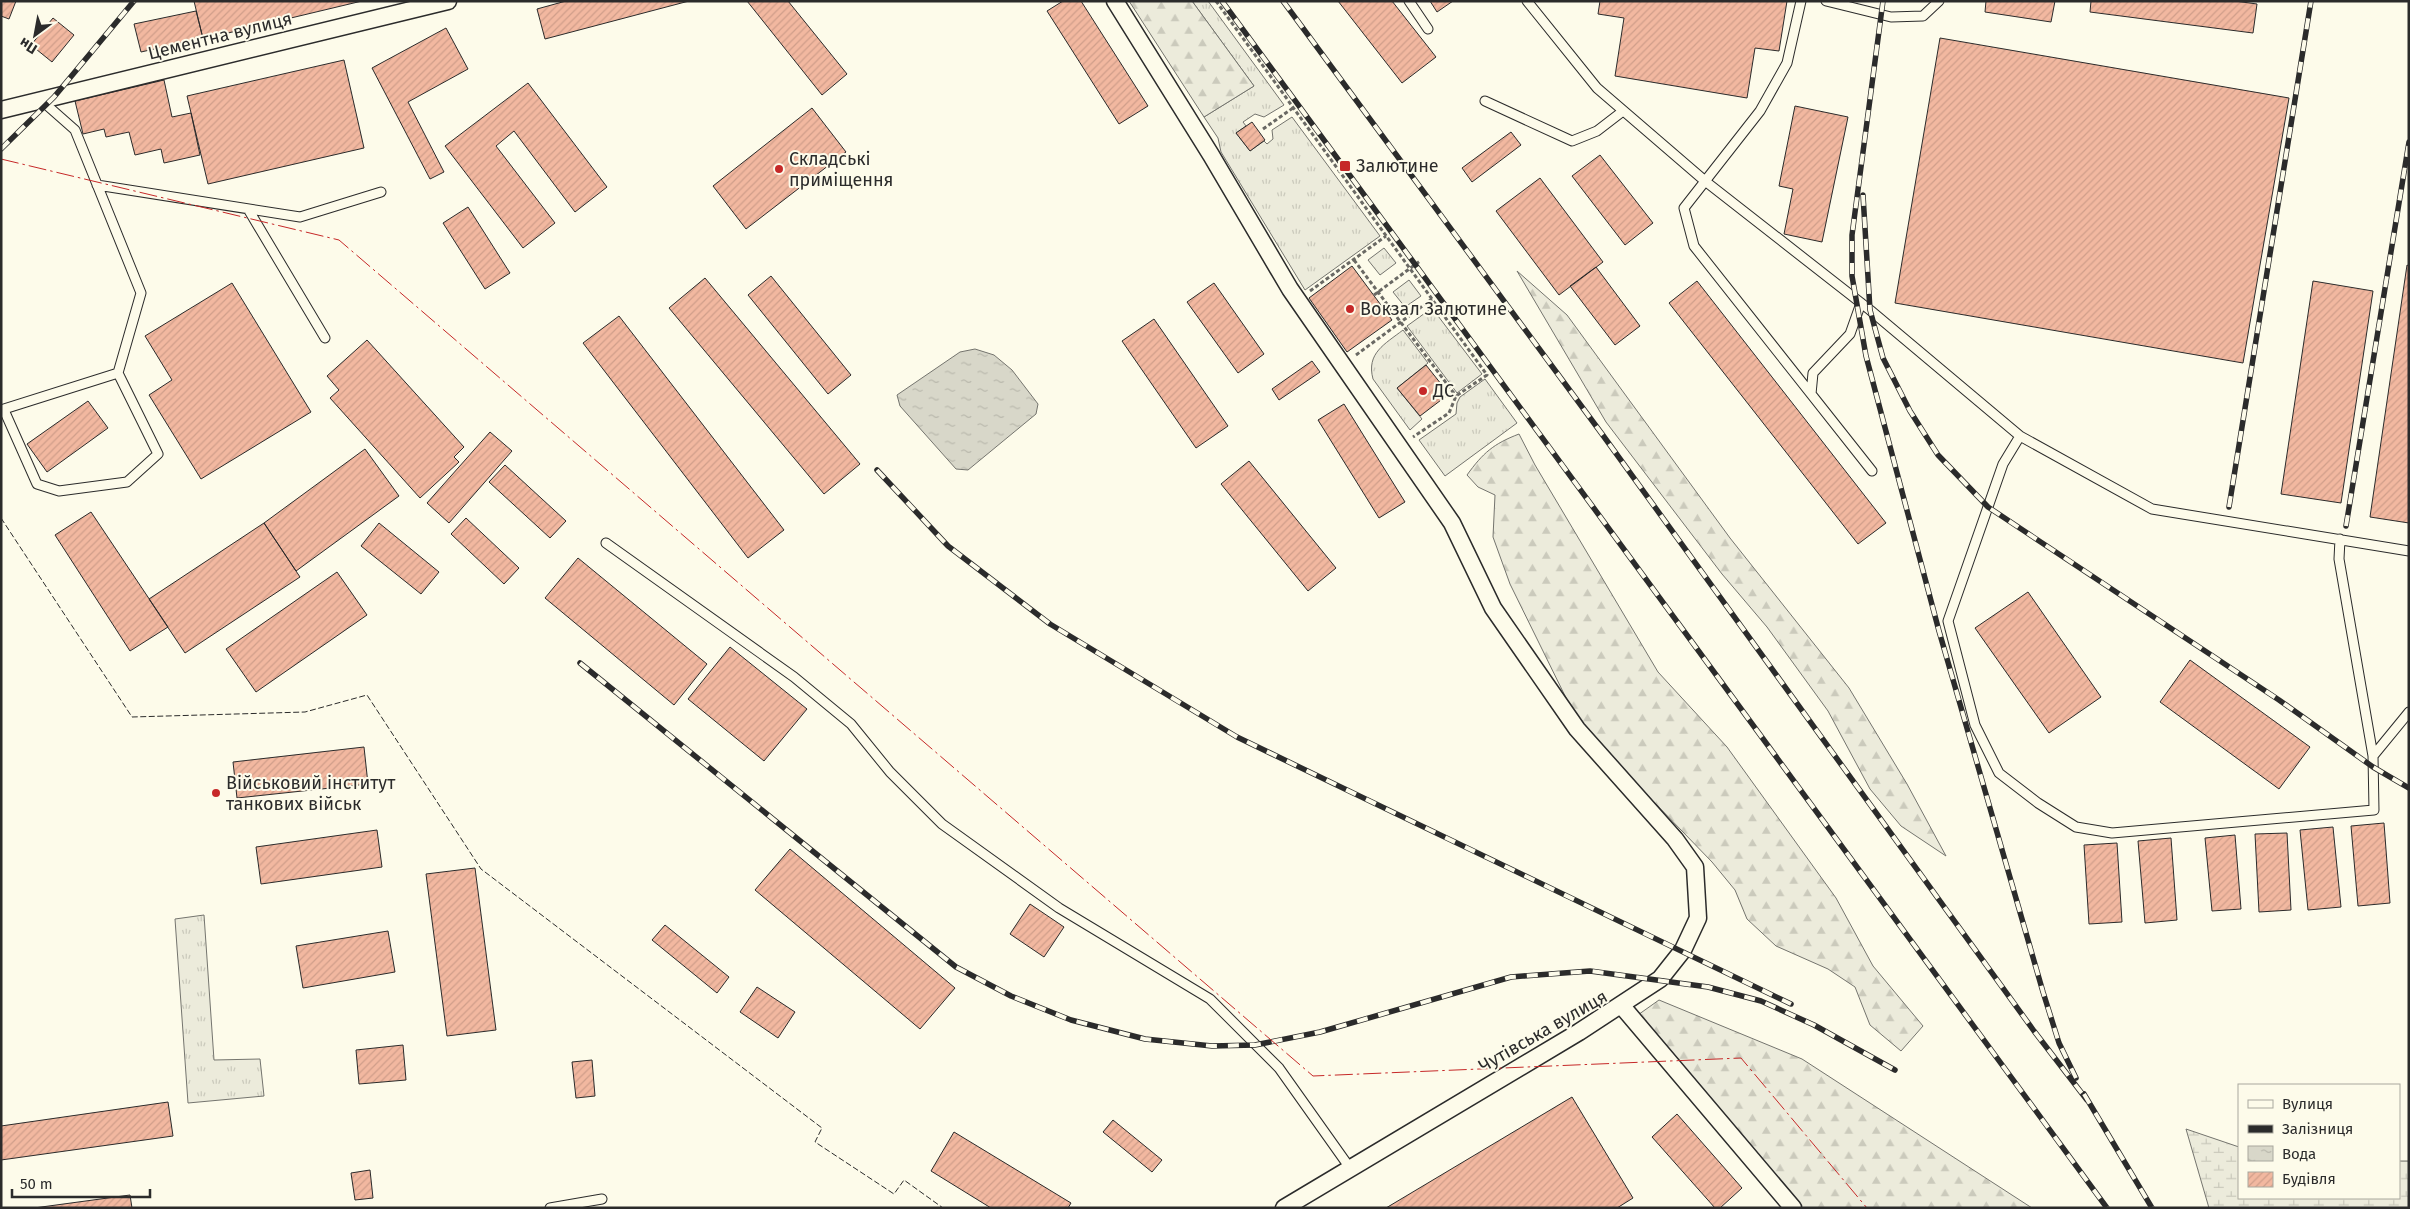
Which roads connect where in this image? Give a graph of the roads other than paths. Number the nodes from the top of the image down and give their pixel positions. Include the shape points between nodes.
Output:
1 (448, 1) edge
2 (1115, 1) edge
3 (1409, 1) edge
4 (1527, 1) edge
5 (1801, 1) edge
6 (1826, 1) edge
7 (1939, 1) edge
8 (1428, 29) dead end
9 (41, 100) junction
10 (1485, 102) dead end
11 (1, 110) edge
12 (1623, 111) junction
13 (1705, 182) junction
14 (98, 185) junction
15 (381, 192) dead end
16 (248, 209) junction
17 (1861, 303) junction
18 (325, 338) dead end
19 (118, 373) junction
20 (1811, 394) junction
21 (3, 410) edge
22 (2020, 436) junction
23 (1872, 471) dead end
24 (2340, 538) junction
25 (606, 543) dead end
26 (2409, 551) edge
27 (2409, 712) edge
28 (2373, 756) junction
29 (1621, 1005) junction
30 (1350, 1168) junction
31 (602, 1200) dead end
32 (550, 1208) edge
33 (1284, 1208) edge
34 (1793, 1208) edge

1 - 9 street, Цементна вулиця
2 - 29 street via 1298,300 1452,523 1493,608 1577,729 1675,839 1695,867 1698,918 1690,938 1660,979
3 - 8 lane
4 - 12 lane via 1597,88
5 - 13 lane via 1787,63 1760,111
6 - 7 lane via 1891,17 1923,16
9 - 11 street, Цементна вулиця
9 - 14 lane via 75,130
10 - 12 lane via 1572,141 1597,131
12 - 13 lane
13 - 17 lane
13 - 20 lane via 1684,208 1694,246
14 - 16 lane
14 - 19 lane via 141,294
15 - 16 lane via 300,218
16 - 18 lane
17 - 20 lane via 1850,334 1813,373
17 - 22 lane
19 - 21 lane
19 - 21 lane via 158,454 127,482 59,491 37,484
20 - 23 lane
22 - 24 lane via 2152,508
22 - 28 lane via 2003,464 1948,621 1974,725 2000,773 2076,827 2112,832 2374,810
24 - 26 lane
24 - 28 lane via 2339,559
25 - 30 lane via 794,677 852,724 890,772 942,824 1059,908 1210,999 1279,1068
27 - 28 lane
29 - 30 street, Чутівська вулиця
29 - 34 street, Чутівська вулиця
30 - 33 street, Чутівська вулиця
31 - 32 lane

